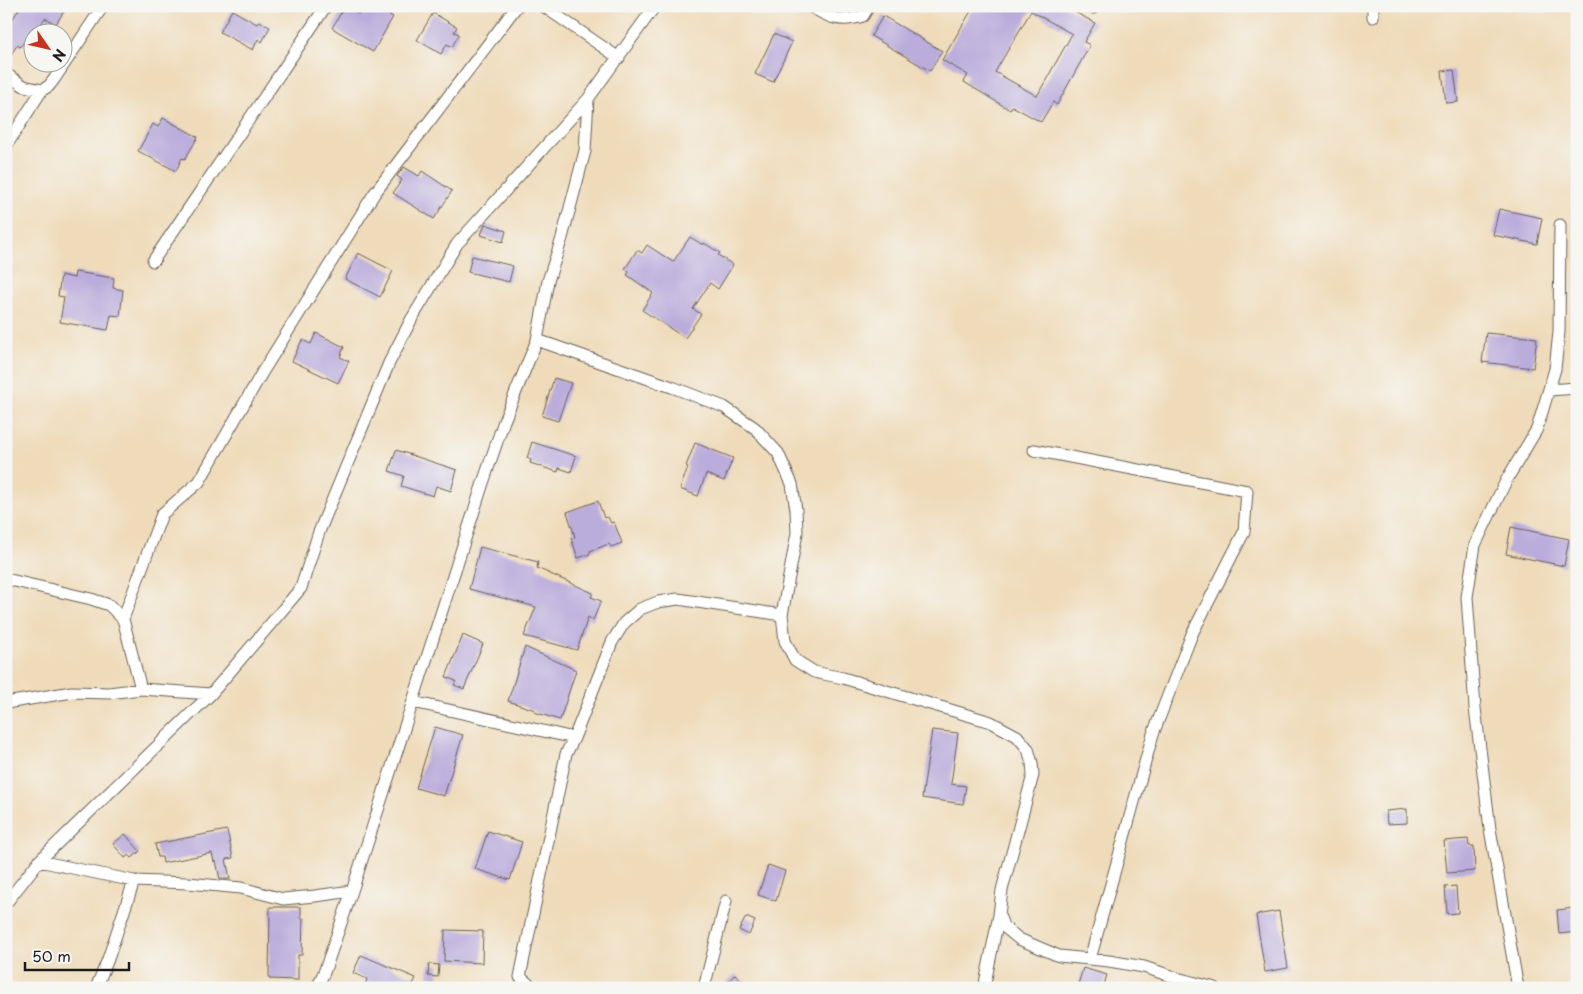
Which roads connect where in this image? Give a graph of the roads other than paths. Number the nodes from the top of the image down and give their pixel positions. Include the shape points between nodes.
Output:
1 (103, 6) edge
2 (326, 6) edge
3 (517, 6) edge
4 (543, 6) edge
5 (655, 6) edge
6 (810, 6) edge
7 (869, 6) edge
8 (619, 58) junction
9 (6, 74) edge
10 (42, 90) junction
11 (588, 99) junction
12 (6, 146) edge
13 (1560, 226) dead end
14 (153, 261) dead end
15 (537, 340) junction
16 (1577, 388) edge
17 (1549, 390) junction
18 (1034, 450) dead end
19 (6, 579) edge
20 (782, 615) junction
21 (123, 619) junction
22 (141, 689) junction
23 (211, 694) junction
24 (412, 702) junction
25 (6, 703) edge
26 (574, 738) junction
27 (39, 862) junction
28 (134, 881) junction
29 (352, 890) junction
30 (726, 901) dead end
31 (6, 903) edge
32 (999, 915) junction
33 (1090, 959) junction
34 (96, 988) edge
35 (317, 988) edge
36 (533, 988) edge
37 (704, 988) edge
38 (984, 988) edge
39 (1215, 988) edge
40 (1518, 988) edge

1 - 10 street via 55,78
2 - 14 street
3 - 21 street via 374,194 263,371 199,482 162,514
4 - 8 street
5 - 8 street
6 - 7 street via 826,16 848,20 863,16
8 - 11 street
9 - 10 street via 24,86
10 - 12 street
11 - 15 street via 585,151 548,281
11 - 23 street via 457,244 389,363 319,532 301,588
13 - 17 street via 1559,332
15 - 20 street via 724,408 755,428 778,453 792,484 797,533
15 - 24 street via 504,421
16 - 17 street
17 - 40 street via 1537,429 1507,479 1475,545 1467,597 1475,708 1490,829
18 - 33 street via 1247,491 1244,532 1192,634 1153,734
19 - 21 street via 109,605
20 - 26 street via 678,599 640,609 624,623 612,642
20 - 32 street via 788,648 795,660 814,672 991,722 1017,736 1028,749 1033,775 1002,890
21 - 22 street
22 - 23 street
22 - 25 street via 110,693 72,692
23 - 27 street
24 - 26 street
24 - 29 street
26 - 36 street via 566,754 520,977
27 - 28 street
27 - 31 street
28 - 29 street via 241,888 282,899
28 - 34 street
29 - 35 street
30 - 37 street
32 - 33 street via 1003,926 1019,939 1059,956
32 - 38 street
33 - 39 street via 1144,967

